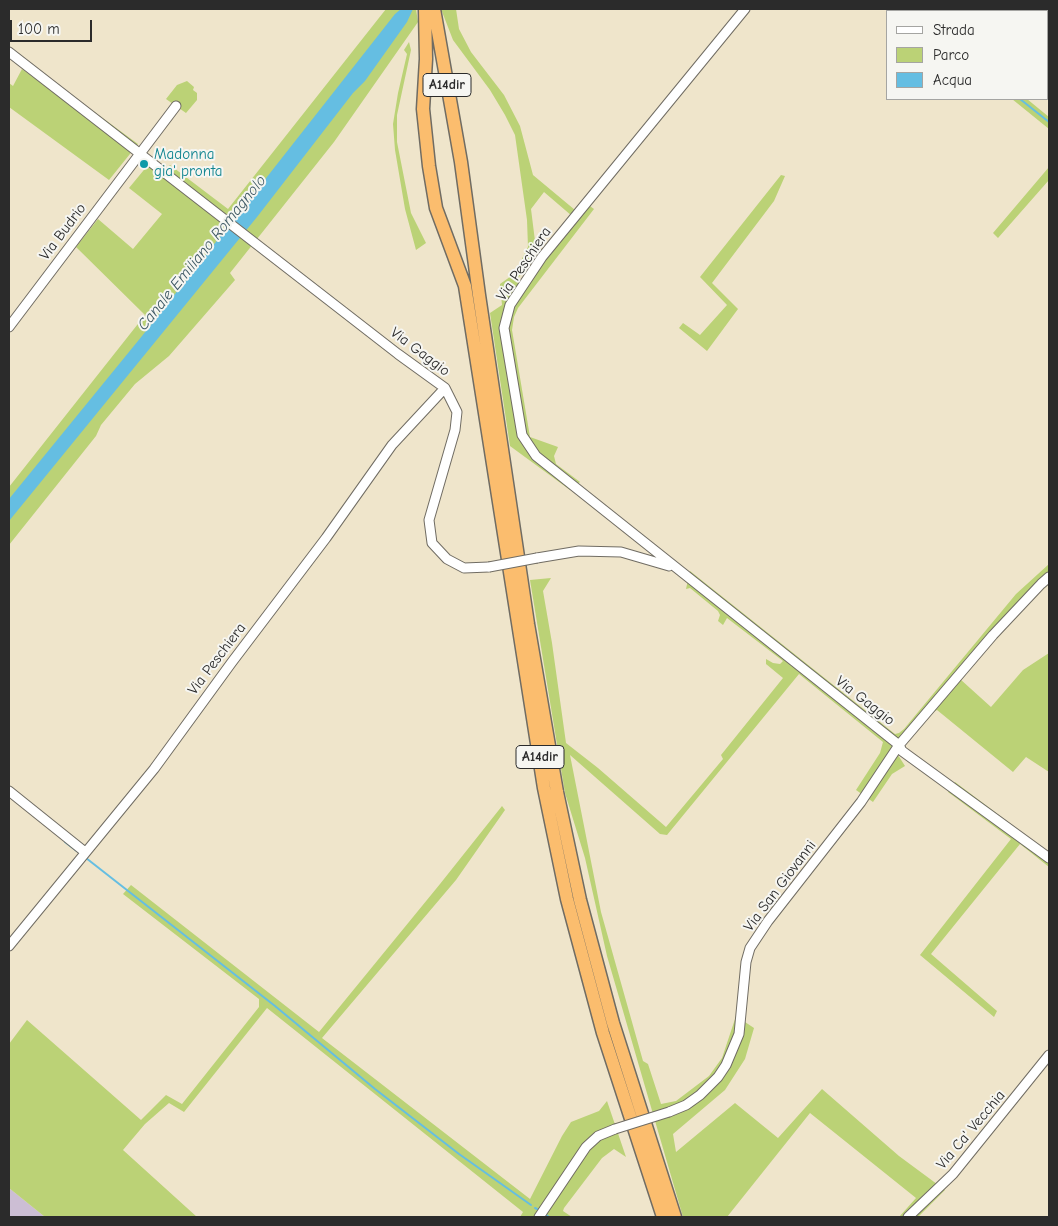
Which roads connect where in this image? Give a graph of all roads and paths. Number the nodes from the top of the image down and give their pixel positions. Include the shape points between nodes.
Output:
1 (425, 9) edge
2 (434, 9) edge
3 (745, 9) edge
4 (9, 52) edge
5 (176, 106) dead end
6 (140, 154) junction
7 (9, 327) edge
8 (445, 388) junction
9 (666, 560) joint
10 (676, 568) junction
11 (1049, 577) edge
12 (899, 745) junction
13 (9, 791) edge
14 (85, 852) junction
15 (1049, 858) edge
16 (9, 946) edge
17 (1049, 1055) edge
18 (539, 1217) edge
19 (663, 1217) edge
20 (675, 1217) edge
21 (908, 1217) edge

1 - 19 highway, A14dir via 423,109 429,166 436,208 465,286 544,788 567,900 604,1033
2 - 20 highway, A14dir via 557,792 580,900 613,1023
3 - 9 street, Via Peschiera via 542,258 510,305 504,328 522,435 536,456
4 - 6 street, Via Gaggio
5 - 6 street, Via Budrio
6 - 7 street, Via Budrio
6 - 8 street, Via Gaggio
8 - 10 street, Via Gaggio, bridge via 457,412 455,430 430,520 432,543 447,559 464,568 489,567 579,551 621,552
8 - 14 street, Via Peschiera via 392,445 154,769
9 - 10 street, Via Gaggio
10 - 12 street, Via Gaggio
11 - 12 street, Via San Giovanni via 993,635
12 - 15 street, Via Gaggio via 902,752
12 - 18 street, Via San Giovanni, bridge via 861,802 750,948 743,980 739,1034 718,1077 686,1105 598,1136 586,1147
13 - 14 street
14 - 16 street, Via Peschiera
17 - 21 street, Via Ca' Vecchia via 953,1174

